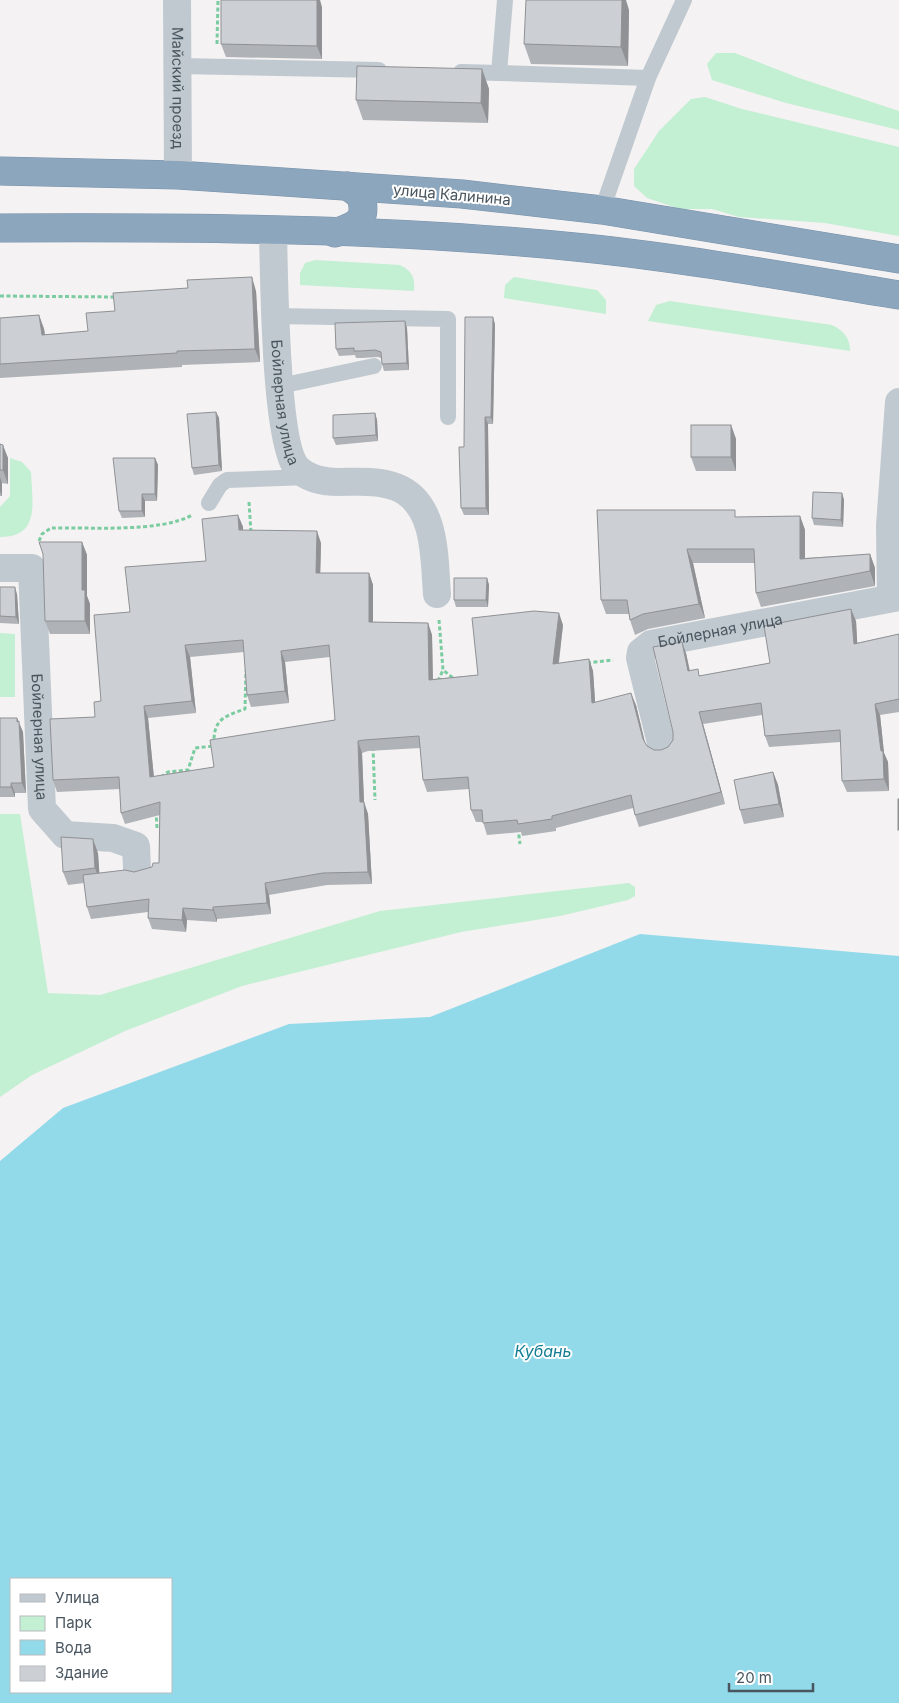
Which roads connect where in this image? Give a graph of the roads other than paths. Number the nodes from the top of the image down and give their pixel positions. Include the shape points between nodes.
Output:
1 (177, 0) edge
2 (505, 0) edge
3 (684, 0) edge
4 (178, 66) junction
5 (392, 70) edge
6 (440, 72) edge
7 (499, 73) junction
8 (648, 78) junction
9 (0, 171) edge
10 (178, 175) junction
11 (348, 186) junction
12 (602, 210) junction
13 (0, 228) edge
14 (273, 231) junction
15 (335, 233) junction
16 (899, 259) edge
17 (899, 295) edge
18 (274, 316) junction
19 (374, 366) dead end
20 (280, 386) junction
21 (899, 402) edge
22 (448, 417) dead end
23 (308, 477) junction
24 (209, 503) road end
25 (0, 568) edge
26 (437, 594) road end
27 (895, 597) edge
28 (662, 746) dead end
29 (136, 857) road end

1 - 4 street, Майский проезд
2 - 7 lane
3 - 8 lane
4 - 5 lane
4 - 10 street, Майский проезд
6 - 7 lane
7 - 8 lane
8 - 12 lane
9 - 10 highway, улица Калинина
10 - 11 highway, улица Калинина
11 - 12 highway, улица Калинина via 462,194
11 - 15 highway via 362,196 362,217 355,225
12 - 16 highway, улица Калинина
13 - 14 highway
14 - 15 highway
14 - 18 street, Бойлерная улица
15 - 17 highway via 584,248
18 - 20 street, Бойлерная улица
18 - 22 lane via 448,319
19 - 20 lane
20 - 23 street, Бойлерная улица via 291,459
21 - 27 street via 890,526
23 - 24 lane via 227,480
23 - 26 street, Бойлерная улица via 329,482 378,483 407,492 424,512 430,529
25 - 29 street, Бойлерная улица via 32,568 42,809 66,835 113,838
27 - 28 street, Бойлерная улица via 651,644 641,652 640,658

